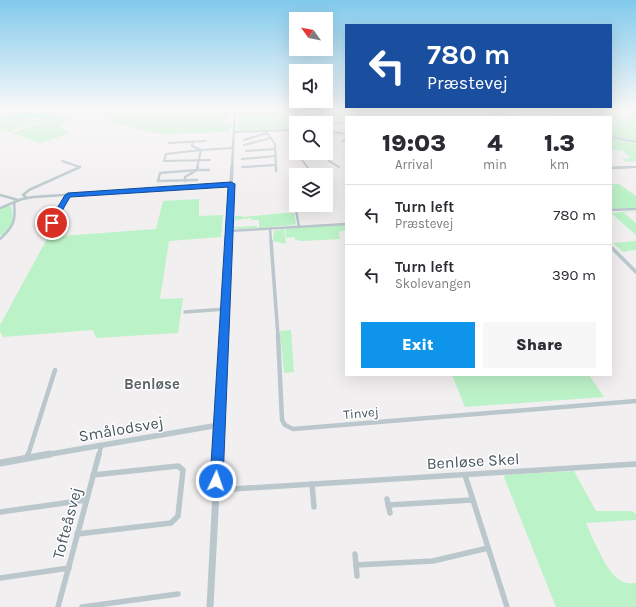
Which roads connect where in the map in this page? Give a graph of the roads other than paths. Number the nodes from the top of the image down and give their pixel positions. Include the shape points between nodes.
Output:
1 (234, 138) edge
2 (250, 138) edge
3 (270, 138) edge
4 (271, 138) edge
5 (618, 138) edge
6 (244, 140) dead end
7 (206, 141) dead end
8 (193, 142) junction
9 (636, 142) edge
10 (169, 143) dead end
11 (244, 145) dead end
12 (233, 148) junction
13 (275, 149) junction
14 (201, 150) junction
15 (246, 151) dead end
16 (276, 156) junction
17 (242, 159) dead end
18 (198, 160) junction
19 (210, 160) dead end
20 (302, 160) edge
21 (329, 160) edge
22 (62, 161) dead end
23 (276, 165) junction
24 (242, 167) dead end
25 (339, 167) dead end
26 (636, 167) edge
27 (308, 168) dead end
28 (612, 168) edge
29 (197, 170) junction
30 (209, 170) dead end
31 (276, 171) dead end
32 (197, 180) dead end
33 (185, 181) junction
34 (231, 184) junction
35 (0, 195) edge
36 (23, 195) junction
37 (68, 195) junction
38 (26, 198) junction
39 (18, 200) junction
40 (14, 202) junction
41 (0, 208) edge
42 (636, 209) edge
43 (612, 210) edge
44 (296, 212) edge
45 (345, 224) edge
46 (299, 227) junction
47 (270, 229) junction
48 (229, 231) junction
49 (44, 236) dead end
50 (0, 238) edge
51 (612, 248) edge
52 (636, 272) edge
53 (225, 309) junction
54 (185, 312) dead end
55 (55, 370) dead end
56 (636, 401) edge
57 (219, 425) junction
58 (100, 446) junction
59 (26, 459) junction
60 (0, 463) edge
61 (636, 464) edge
62 (93, 475) junction
63 (465, 475) junction
64 (312, 484) junction
65 (216, 490) junction
66 (387, 499) dead end
67 (86, 500) junction
68 (472, 500) junction
69 (388, 506) junction
70 (314, 508) dead end
71 (0, 512) edge
72 (390, 513) dead end
73 (77, 534) junction
74 (488, 548) junction
75 (355, 554) dead end
76 (356, 565) junction
77 (68, 568) junction
78 (357, 576) dead end
79 (0, 578) edge
80 (178, 594) dead end
81 (58, 607) edge
82 (82, 607) edge
83 (210, 607) edge
84 (507, 607) edge

1 - 12 street
2 - 6 street
3 - 11 street
4 - 13 street
5 - 9 main road
7 - 8 street
8 - 10 street
8 - 14 street via 192,146
12 - 14 street
12 - 34 street
13 - 15 street
13 - 16 street
14 - 18 street
14 - 18 street via 166,154 164,161
16 - 17 street
16 - 23 street
18 - 19 street
18 - 29 street
20 - 27 street
21 - 25 street
22 - 36 street via 80,167 38,185
23 - 24 street
23 - 31 street
26 - 28 street
29 - 30 street
29 - 33 street via 185,177
29 - 33 street via 160,173 158,181
32 - 33 street
34 - 37 street
34 - 48 street
35 - 39 street
36 - 38 street
36 - 39 street
37 - 38 street
37 - 49 street
38 - 39 street
39 - 40 street
40 - 41 street
40 - 50 street via 16,221
42 - 43 street
44 - 46 street
45 - 46 street
46 - 47 street
47 - 48 street
47 - 56 street, Tinvej via 282,420 289,428
48 - 53 street
51 - 52 street
53 - 54 street
53 - 57 street
55 - 59 street
57 - 58 street, Smålodsvej
57 - 65 street
58 - 59 street, Smålodsvej
58 - 62 street, Tofteåsvej
59 - 60 street, Smålodsvej
61 - 63 street, Benløse Skel
62 - 67 street, Tofteåsvej
62 - 73 street via 181,467 183,470 178,516 171,523
63 - 64 street, Benløse Skel
63 - 68 street
64 - 65 street, Benløse Skel
64 - 70 street
65 - 83 street
66 - 69 street
67 - 71 street
67 - 73 street, Tofteåsvej
68 - 69 street
68 - 74 street
69 - 72 street
73 - 77 street, Tofteåsvej
74 - 76 street via 433,561
74 - 84 street
75 - 76 street
76 - 78 street
77 - 79 street
77 - 81 street, Tofteåsvej
80 - 82 street

